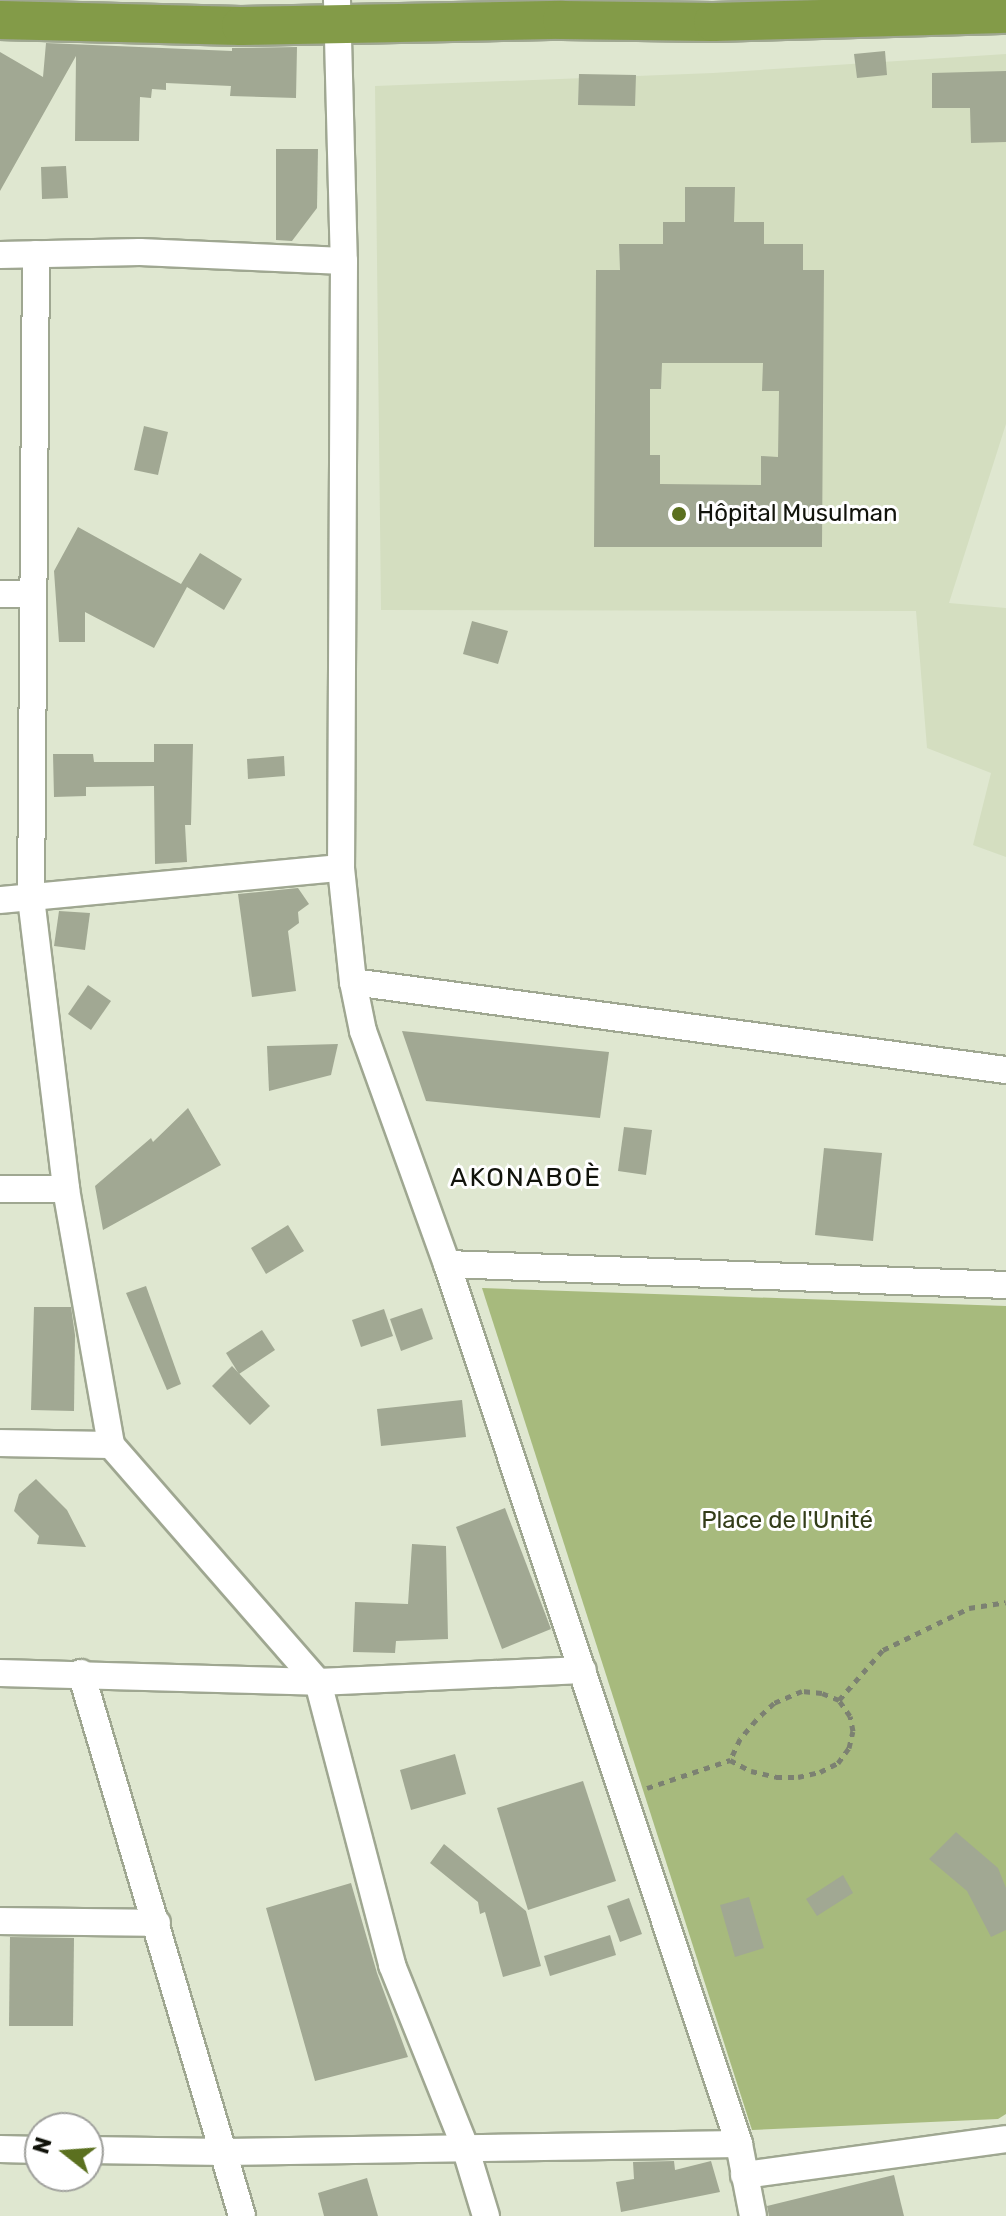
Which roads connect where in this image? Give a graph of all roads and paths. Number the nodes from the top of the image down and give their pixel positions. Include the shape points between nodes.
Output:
1 (336, 12) edge
2 (1006, 14) edge
3 (0, 20) edge
4 (36, 254) junction
5 (0, 255) edge
6 (344, 261) junction
7 (0, 594) edge
8 (33, 594) junction
9 (341, 868) junction
10 (31, 898) junction
11 (0, 900) edge
12 (353, 982) junction
13 (1006, 1070) edge
14 (0, 1189) edge
15 (66, 1189) junction
16 (447, 1264) junction
17 (1006, 1285) edge
18 (0, 1443) edge
19 (111, 1445) junction
20 (1006, 1602) edge
21 (583, 1670) junction
22 (0, 1673) edge
23 (81, 1673) junction
24 (318, 1682) junction
25 (839, 1700) junction
26 (730, 1760) junction
27 (624, 1796) junction
28 (0, 1921) edge
29 (157, 1923) junction
30 (739, 2144) junction
31 (1005, 2145) edge
32 (465, 2147) junction
33 (0, 2149) edge
34 (24, 2150) edge
35 (104, 2150) edge
36 (225, 2152) junction
37 (744, 2175) junction
38 (242, 2216) edge
39 (486, 2216) edge
40 (753, 2216) edge

1 - 2 highway via 713,22
1 - 3 highway
1 - 6 street
4 - 5 street
4 - 6 street via 140,252
4 - 8 street
6 - 9 street
7 - 8 street
8 - 10 street
9 - 10 street
9 - 12 street
10 - 11 street
10 - 15 street
12 - 13 street
12 - 16 street via 363,1031
14 - 15 street
15 - 19 street
16 - 17 street
16 - 21 street
18 - 19 street
19 - 24 street
20 - 25 path via 969,1608 883,1650
21 - 24 street
21 - 27 street
22 - 23 street
23 - 24 street
23 - 29 street
24 - 32 street via 392,1965
25 - 26 path via 802,1691 774,1703 740,1739
25 - 26 path via 853,1731 838,1763 798,1777 776,1777
26 - 27 path
27 - 30 street
28 - 29 street
29 - 36 street
30 - 32 street
30 - 37 street
31 - 37 street
32 - 36 street
32 - 39 street
33 - 34 street
35 - 36 street
36 - 38 street
37 - 40 street

